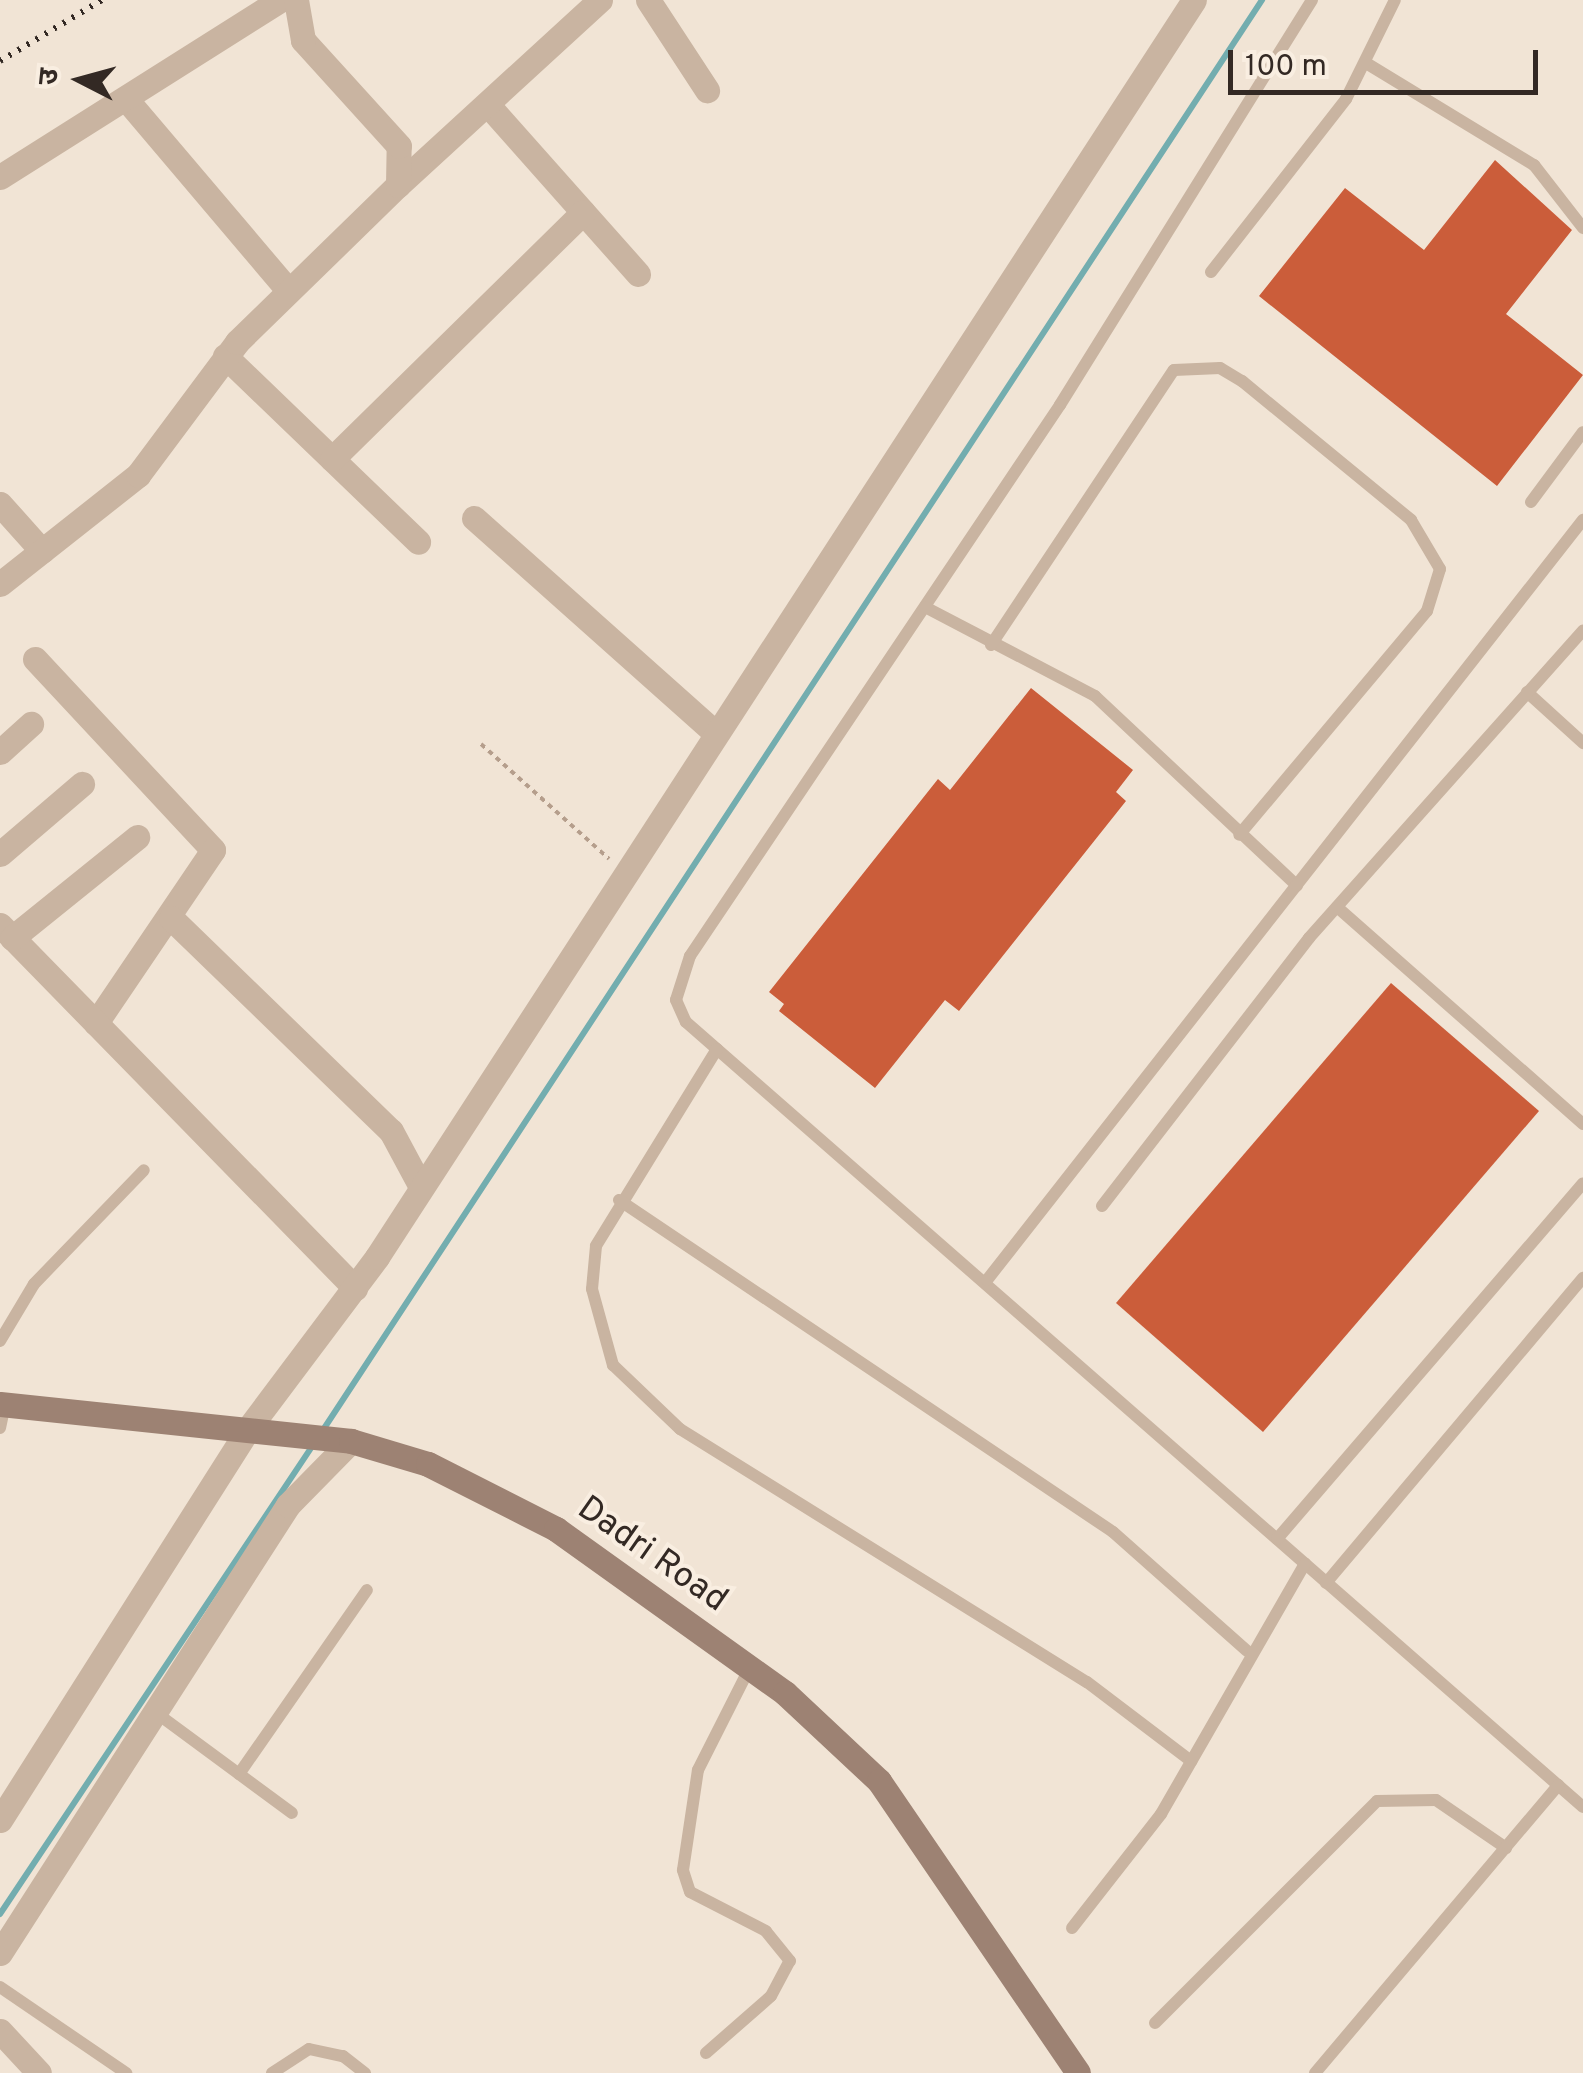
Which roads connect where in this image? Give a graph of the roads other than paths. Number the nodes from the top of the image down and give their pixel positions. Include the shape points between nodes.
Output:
1 (280, 0) edge
2 (296, 0) edge
3 (600, 0) edge
4 (648, 0) edge
5 (1194, 0) edge
6 (1312, 0) edge
7 (1394, 0) edge
8 (1366, 63) junction
9 (707, 90) dead end
10 (126, 99) junction
11 (488, 105) junction
12 (0, 177) edge
13 (398, 185) junction
14 (582, 212) junction
15 (1583, 228) edge
16 (1211, 272) dead end
17 (638, 274) dead end
18 (288, 290) junction
19 (224, 356) junction
20 (1583, 432) edge
21 (332, 460) junction
22 (1530, 502) dead end
23 (0, 504) edge
24 (474, 518) dead end
25 (1583, 520) edge
26 (418, 542) dead end
27 (42, 551) junction
28 (0, 584) edge
29 (925, 606) junction
30 (1583, 630) edge
31 (991, 645) junction
32 (35, 658) dead end
33 (1527, 692) junction
34 (32, 724) dead end
35 (714, 732) junction
36 (1583, 743) edge
37 (0, 752) edge
38 (82, 784) dead end
39 (1238, 834) junction
40 (137, 837) dead end
41 (0, 854) edge
42 (1296, 886) junction
43 (1337, 907) junction
44 (171, 918) junction
45 (6, 932) edge
46 (96, 1024) junction
47 (717, 1049) junction
48 (1583, 1124) edge
49 (144, 1170) dead end
50 (1583, 1184) edge
51 (421, 1187) junction
52 (619, 1200) junction
53 (1102, 1206) dead end
54 (1583, 1278) edge
55 (987, 1280) junction
56 (355, 1288) junction
57 (0, 1341) edge
58 (2, 1412) edge
59 (254, 1430) junction
60 (351, 1441) junction
61 (1278, 1540) junction
62 (1304, 1564) junction
63 (1326, 1583) junction
64 (367, 1590) dead end
65 (1247, 1651) junction
66 (750, 1667) junction
67 (155, 1712) junction
68 (1191, 1761) junction
69 (239, 1774) junction
70 (1558, 1786) junction
71 (1583, 1806) edge
72 (292, 1813) dead end
73 (0, 1820) edge
74 (1506, 1848) junction
75 (1072, 1928) dead end
76 (0, 1953) edge
77 (0, 1987) edge
78 (1155, 2023) dead end
79 (0, 2031) edge
80 (706, 2052) dead end
81 (38, 2073) edge
82 (126, 2073) edge
83 (272, 2073) edge
84 (365, 2073) edge
85 (1078, 2073) edge
86 (1315, 2073) edge

1 - 10 street
2 - 13 street via 303,40 400,146
3 - 11 street
4 - 9 street
5 - 35 street
6 - 29 lane
7 - 8 lane
8 - 15 lane via 1534,165
8 - 16 lane
10 - 12 street
10 - 18 street
11 - 13 street
11 - 14 street
13 - 18 street
14 - 17 street
14 - 21 street
18 - 19 street
19 - 21 street
19 - 27 street via 138,475
20 - 22 lane
21 - 26 street
23 - 27 street
24 - 35 street
25 - 42 lane
27 - 28 street
29 - 31 lane
29 - 47 lane via 676,978 686,1022
30 - 33 lane
31 - 39 lane via 1095,696
31 - 39 lane via 1174,370 1220,368 1242,381 1410,520 1440,569 1427,611
32 - 44 street via 212,842 211,860
33 - 36 lane
33 - 43 lane
34 - 37 street
35 - 51 street
38 - 41 street
39 - 42 lane
40 - 45 street
42 - 55 lane
43 - 48 lane
43 - 53 lane
44 - 46 street
44 - 51 street via 391,1131
45 - 46 street
46 - 56 street
47 - 52 lane
47 - 55 lane
49 - 57 lane via 34,1284
50 - 61 lane
51 - 56 street
52 - 65 lane via 1113,1532
52 - 68 lane via 596,1246 592,1289 613,1365 640,1397 1087,1682
54 - 63 lane
55 - 61 lane
56 - 59 street
58 - 59 main road, Dadri Road
59 - 60 main road, Dadri Road
59 - 73 street
60 - 66 main road, Dadri Road via 428,1464 556,1529
60 - 67 street via 288,1505
61 - 62 lane
62 - 63 lane
62 - 65 lane
63 - 70 lane
64 - 69 lane
65 - 68 lane
66 - 80 lane via 698,1770 682,1870 690,1892 766,1931 790,1961 771,1996
66 - 85 main road, Dadri Road via 879,1782
67 - 69 lane
67 - 76 street
68 - 75 lane
69 - 72 lane
70 - 71 lane
70 - 74 lane
74 - 78 lane via 1436,1800 1377,1801
74 - 86 lane
77 - 82 lane
79 - 81 street
83 - 84 lane via 291,2056 325,2049

